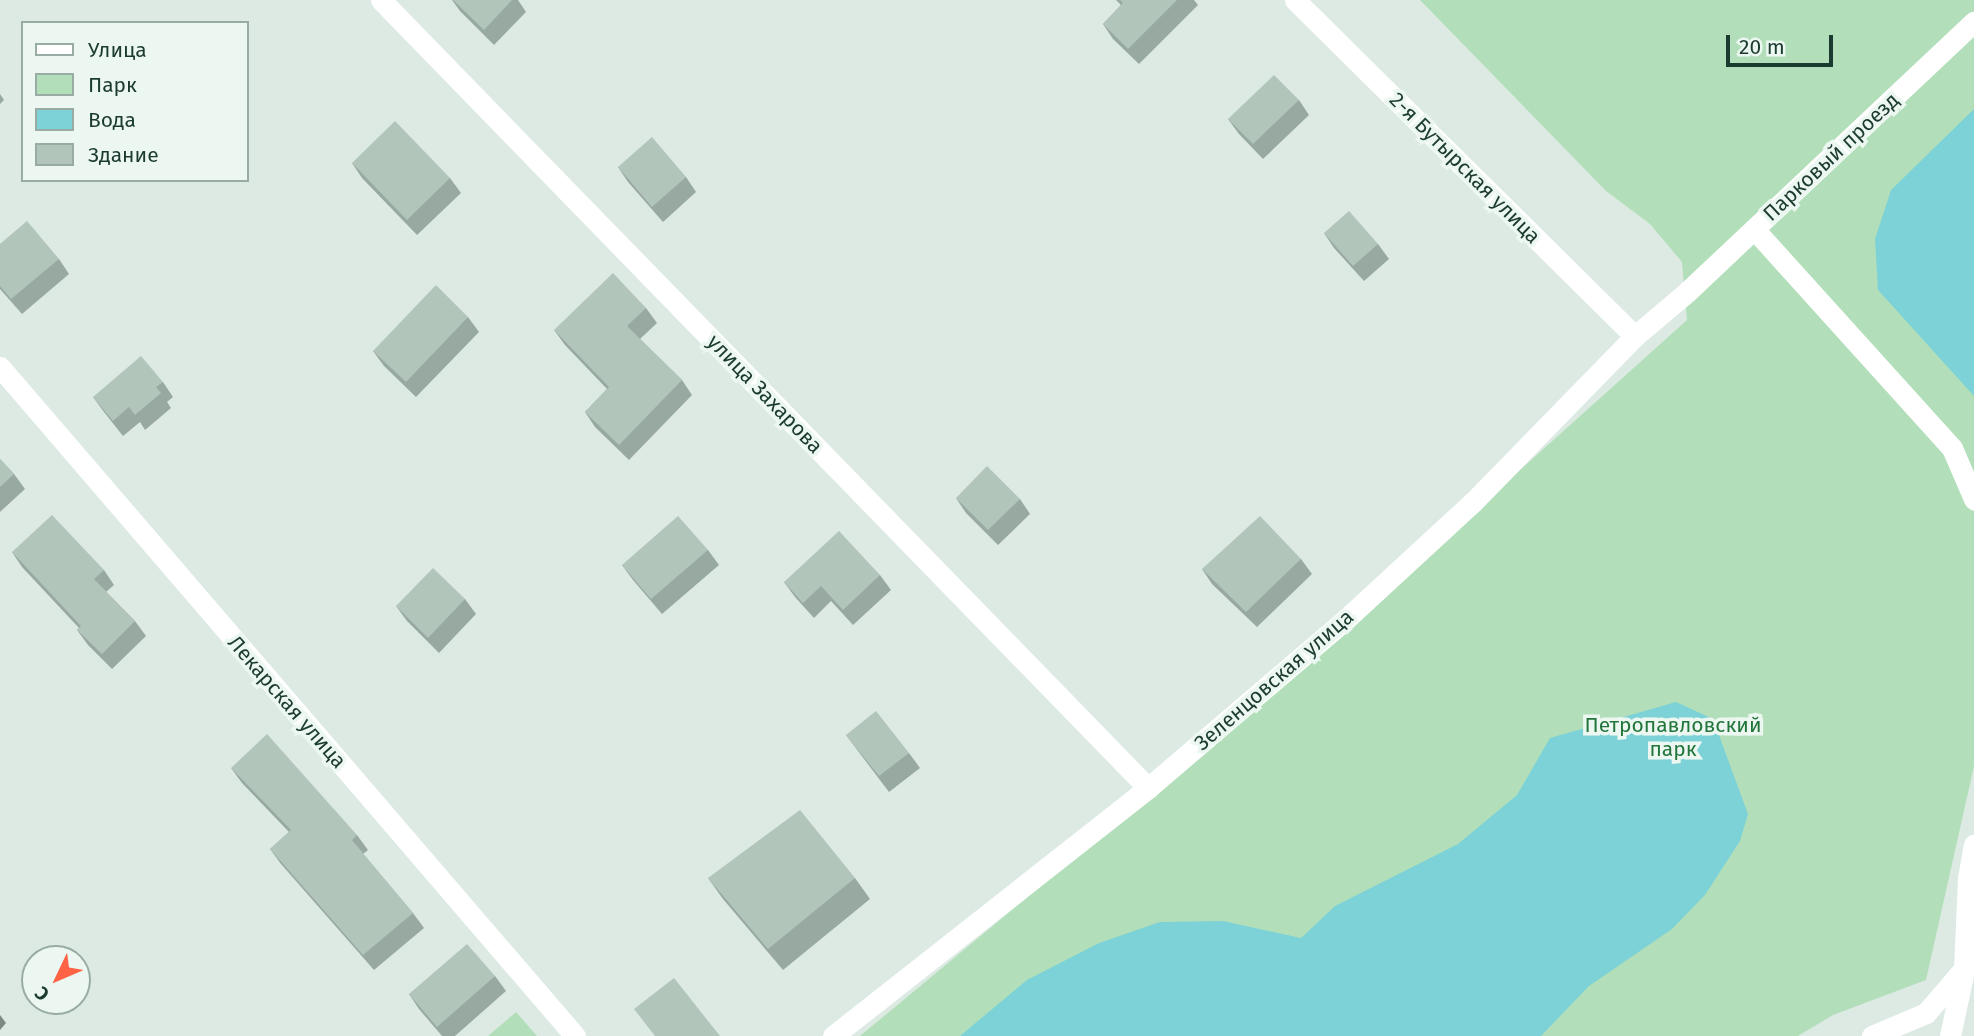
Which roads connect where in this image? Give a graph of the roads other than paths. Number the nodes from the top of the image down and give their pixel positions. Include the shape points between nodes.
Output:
1 (382, 0) edge
2 (1295, 0) edge
3 (1974, 22) edge
4 (1754, 229) junction
5 (1688, 292) joint
6 (1635, 336) junction
7 (0, 367) edge
8 (1974, 499) edge
9 (1148, 789) junction
10 (1974, 845) edge
11 (1971, 879) edge
12 (1964, 970) junction
13 (575, 1036) edge
14 (833, 1036) edge
15 (1872, 1036) edge
16 (1950, 1036) edge

1 - 9 street, улица Захарова
2 - 6 street, 2-я Бутырская улица
3 - 4 street, Парковый проезд
4 - 5 street, Парковый проезд
4 - 8 street via 1952,448
5 - 6 street, Зеленцовская улица
6 - 9 street, Зеленцовская улица via 1473,502 1346,619
7 - 13 street, Лекарская улица
9 - 14 street, Зеленцовская улица
10 - 11 street
11 - 12 street
12 - 15 street via 1926,1013
12 - 16 street

